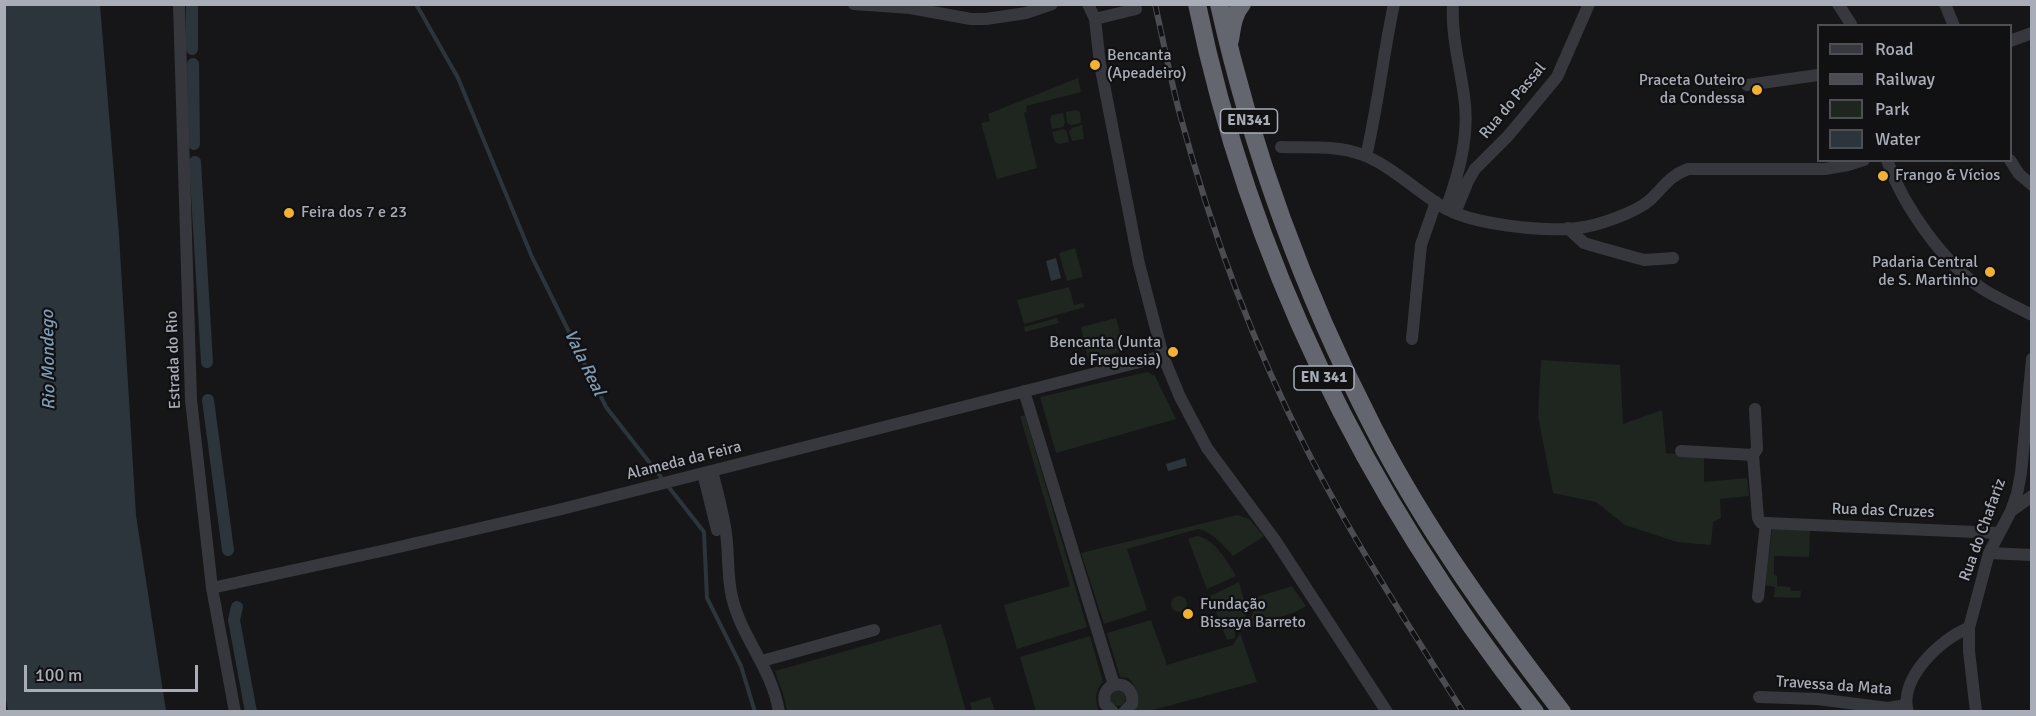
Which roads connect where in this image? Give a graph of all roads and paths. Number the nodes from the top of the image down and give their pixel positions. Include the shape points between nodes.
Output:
1 (179, 4) edge
2 (854, 4) edge
3 (1052, 4) edge
4 (1088, 4) edge
5 (1197, 4) edge
6 (1219, 4) edge
7 (1242, 4) edge
8 (1394, 4) edge
9 (1453, 4) edge
10 (1589, 4) edge
11 (1838, 4) edge
12 (1845, 4) edge
13 (1945, 4) edge
14 (1136, 9) dead end
15 (1095, 19) junction
16 (1850, 24) edge
17 (1851, 24) edge
18 (1953, 24) edge
19 (2031, 33) edge
20 (2012, 40) edge
21 (1228, 48) junction
22 (1817, 75) edge
23 (1747, 85) dead end
24 (1281, 147) dead end
25 (1366, 156) junction
26 (1858, 162) edge
27 (1888, 162) edge
28 (2011, 162) edge
29 (2031, 185) edge
30 (1272, 194) joint
31 (1446, 208) junction
32 (1568, 228) junction
33 (1673, 258) dead end
34 (2031, 315) edge
35 (1412, 339) dead end
36 (1163, 356) junction
37 (2031, 359) edge
38 (1024, 391) junction
39 (1755, 409) dead end
40 (1681, 451) dead end
41 (1753, 455) junction
42 (707, 472) junction
43 (2031, 495) edge
44 (2011, 511) junction
45 (1766, 523) junction
46 (2000, 533) junction
47 (1989, 553) junction
48 (2031, 555) edge
49 (212, 588) junction
50 (1758, 597) dead end
51 (1969, 628) junction
52 (874, 630) dead end
53 (762, 661) junction
54 (1114, 685) junction
55 (1759, 697) dead end
56 (1907, 708) edge
57 (235, 711) edge
58 (772, 711) edge
59 (779, 711) edge
60 (1113, 711) edge
61 (1124, 711) edge
62 (1387, 711) edge
63 (1535, 711) edge
64 (1562, 711) edge
65 (1976, 711) edge

1 - 49 street, Estrada do Rio via 191,400
2 - 3 street via 986,19 1026,13
4 - 15 street
5 - 63 highway, EN 341 via 1214,81 1244,182 1317,363 1355,440 1429,564
6 - 21 highway
7 - 21 highway via 1233,21
8 - 25 street
9 - 31 street via 1452,23 1465,99 1464,142 1458,177
10 - 31 street, Rua do Passal via 1557,77 1475,169
11 - 16 street
12 - 17 street
13 - 18 street
14 - 15 street
15 - 36 street via 1100,64 1139,264
19 - 20 street
21 - 30 highway, EN341
22 - 23 street
24 - 25 street via 1342,148
25 - 31 street
26 - 32 street via 1825,169 1688,169 1670,178 1650,200 1623,216
27 - 34 street via 1903,198 1942,250 1980,287
28 - 29 street
30 - 64 highway, EN 341 via 1304,278 1375,431 1452,560
31 - 32 street via 1474,220 1506,226
31 - 35 street via 1421,245
32 - 33 street via 1584,243 1601,248 1644,260
36 - 38 street, Alameda da Feira
36 - 62 street via 1207,448 1275,540
37 - 44 street, Rua do Chafariz via 2021,473
38 - 42 street, Alameda da Feira
38 - 54 street
39 - 41 street
40 - 41 street
41 - 45 street via 1758,518
42 - 49 street, Alameda da Feira
42 - 53 street via 726,533 732,599
42 - 58 street via 724,598 754,660
43 - 44 street
44 - 46 street, Rua do Chafariz
45 - 46 street, Rua das Cruzes
45 - 50 street
46 - 47 street, Rua do Chafariz
47 - 48 street
47 - 51 street, Rua do Chafariz
49 - 57 street, Estrada do Rio
51 - 56 street via 1958,632 1923,664 1906,693
51 - 65 street, Rua do Chafariz
52 - 53 street
53 - 59 street
54 - 60 street via 1104,699
54 - 61 street via 1131,691 1132,704
55 - 56 street, Travessa da Mata

